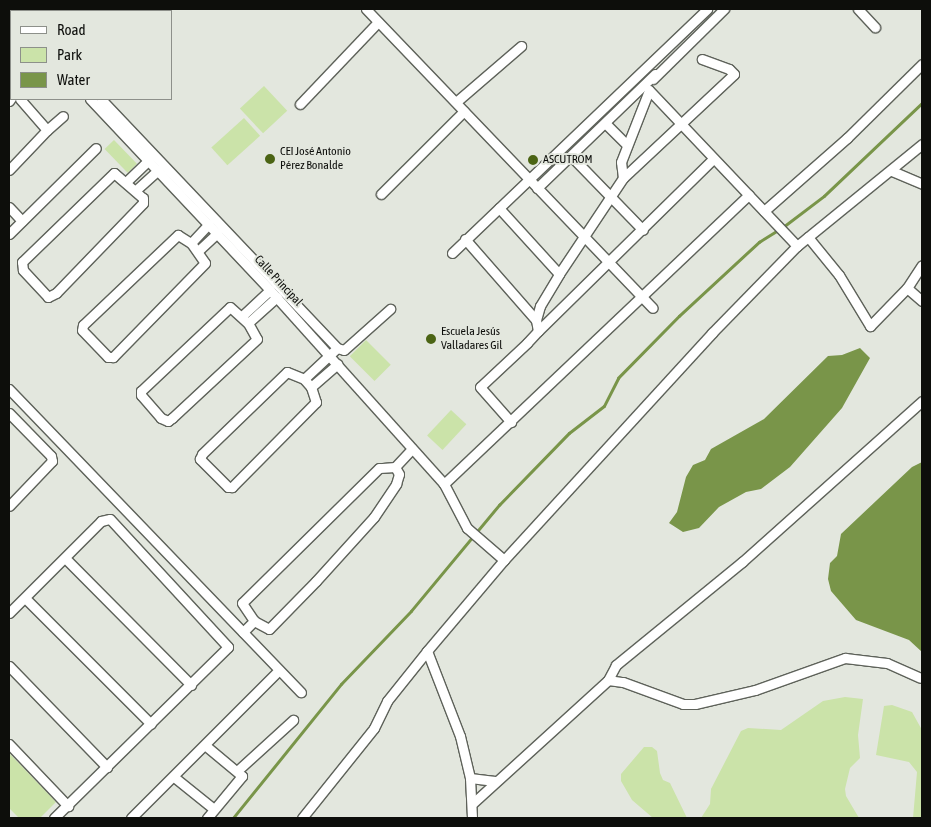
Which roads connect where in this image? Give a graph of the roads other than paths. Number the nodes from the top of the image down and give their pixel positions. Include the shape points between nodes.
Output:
1 (366, 9) edge
2 (707, 9) edge
3 (858, 9) edge
4 (722, 10) edge
5 (378, 22) junction
6 (875, 27) dead end
7 (521, 46) dead end
8 (702, 59) dead end
9 (922, 64) edge
10 (655, 74) junction
11 (649, 90) junction
12 (21, 100) edge
13 (91, 100) edge
14 (102, 100) edge
15 (456, 102) junction
16 (300, 104) dead end
17 (464, 111) junction
18 (63, 116) dead end
19 (605, 123) junction
20 (682, 125) junction
21 (47, 130) junction
22 (922, 144) edge
23 (626, 145) junction
24 (96, 148) dead end
25 (571, 156) junction
26 (713, 159) junction
27 (149, 160) junction
28 (9, 170) edge
29 (158, 170) junction
30 (892, 171) junction
31 (623, 178) junction
32 (528, 179) junction
33 (127, 181) junction
34 (922, 184) edge
35 (537, 188) junction
36 (136, 190) junction
37 (381, 194) dead end
38 (749, 195) junction
39 (613, 198) junction
40 (9, 207) edge
41 (498, 208) junction
42 (766, 213) junction
43 (22, 221) junction
44 (209, 224) junction
45 (643, 230) junction
46 (217, 233) junction
47 (9, 234) edge
48 (808, 237) junction
49 (586, 238) junction
50 (465, 239) junction
51 (191, 243) junction
52 (795, 243) junction
53 (198, 251) junction
54 (452, 254) dead end
55 (609, 262) junction
56 (922, 265) edge
57 (559, 274) junction
58 (907, 288) junction
59 (270, 290) junction
60 (641, 296) junction
61 (277, 297) junction
62 (922, 301) edge
63 (653, 308) dead end
64 (390, 309) dead end
65 (245, 320) junction
66 (536, 320) junction
67 (538, 330) junction
68 (337, 348) junction
69 (329, 355) junction
70 (337, 364) junction
71 (304, 379) junction
72 (311, 387) junction
73 (9, 390) edge
74 (922, 401) edge
75 (9, 413) edge
76 (511, 422) junction
77 (412, 449) junction
78 (395, 467) junction
79 (444, 484) junction
80 (9, 506) edge
81 (65, 558) junction
82 (504, 560) junction
83 (25, 598) junction
84 (9, 613) edge
85 (254, 621) junction
86 (243, 632) junction
87 (427, 651) junction
88 (9, 666) edge
89 (279, 670) junction
90 (920, 678) dead end
91 (608, 680) junction
92 (191, 685) junction
93 (301, 692) dead end
94 (292, 720) dead end
95 (151, 724) junction
96 (9, 744) edge
97 (206, 746) junction
98 (107, 768) junction
99 (237, 771) junction
100 (174, 777) junction
101 (470, 778) junction
102 (495, 781) junction
103 (473, 803) junction
104 (68, 806) junction
105 (214, 810) junction
106 (54, 818) edge
107 (131, 818) edge
108 (207, 818) edge
109 (302, 818) edge
110 (473, 818) edge

1 - 5 street
2 - 32 street
3 - 6 street
4 - 10 street
5 - 15 street
5 - 16 street
7 - 15 street
8 - 20 street via 734,74
9 - 42 street
10 - 11 street
10 - 19 street
11 - 20 street
11 - 23 street
12 - 21 street
13 - 27 street, Calle Principal
14 - 68 street
15 - 17 street
17 - 32 street
17 - 37 street
18 - 21 street
19 - 23 street
19 - 25 street
20 - 26 street
20 - 31 street
21 - 28 street
22 - 30 street
23 - 31 street via 621,162
24 - 43 street
25 - 35 street
25 - 39 street
26 - 38 street
26 - 45 street
27 - 29 street, Calle Principal
27 - 33 street
29 - 36 street
29 - 44 street, Calle Principal
30 - 34 street
30 - 48 street
31 - 39 street
32 - 35 street
32 - 41 street
33 - 36 street
33 - 36 street via 114,173 22,262 23,270 48,297 56,293 143,203
35 - 49 street
38 - 42 street
38 - 60 street
39 - 45 street
39 - 49 street
40 - 43 street
41 - 50 street
41 - 57 street
42 - 52 street
43 - 47 street
44 - 46 street, Calle Principal
44 - 51 street
45 - 55 street
46 - 53 street
46 - 59 street, Calle Principal
48 - 52 street
48 - 58 street via 839,275 870,326
49 - 55 street
49 - 57 street
50 - 54 street
50 - 66 street
51 - 53 street
51 - 53 street via 175,236 83,325 82,330 108,358 113,357 205,263
52 - 82 street
55 - 60 street
55 - 67 street
56 - 58 street
57 - 66 street via 540,306
58 - 62 street
59 - 61 street, Calle Principal
59 - 65 street
60 - 63 street
60 - 76 street
61 - 65 street
61 - 69 street, Calle Principal
64 - 68 street via 344,350
65 - 65 street via 230,307 142,391 140,395 146,403 161,418 168,421 172,418 257,339
66 - 67 street
67 - 76 street via 480,387
68 - 69 street
69 - 70 street, Calle Principal
69 - 71 street
70 - 72 street
70 - 77 street, Calle Principal
71 - 72 street
71 - 72 street via 287,372 205,450 200,459 228,487 232,487 316,402
73 - 86 street
74 - 91 street via 742,562 616,665
75 - 80 street via 51,456 52,461
76 - 79 street
77 - 78 street
77 - 79 street, Calle Principal
78 - 85 street via 399,474 396,484 374,517 269,629
78 - 85 street via 379,468 242,603
79 - 82 street, Calle Principal via 467,528
81 - 83 street
81 - 92 street
81 - 92 street via 101,521 110,519 226,643 225,652
82 - 87 street
83 - 84 street
83 - 95 street
85 - 86 street
86 - 89 street
87 - 101 street via 460,736
87 - 109 street via 387,701 374,728
88 - 98 street
89 - 93 street
89 - 97 street
90 - 91 street via 887,663 845,658 755,690 695,704 683,704 623,682
91 - 102 street
92 - 95 street
94 - 99 street
95 - 98 street
96 - 104 street
97 - 99 street
97 - 100 street
98 - 104 street
99 - 105 street via 241,780
100 - 105 street
100 - 107 street
101 - 102 street
101 - 103 street
102 - 103 street
103 - 110 street
104 - 106 street
105 - 108 street

